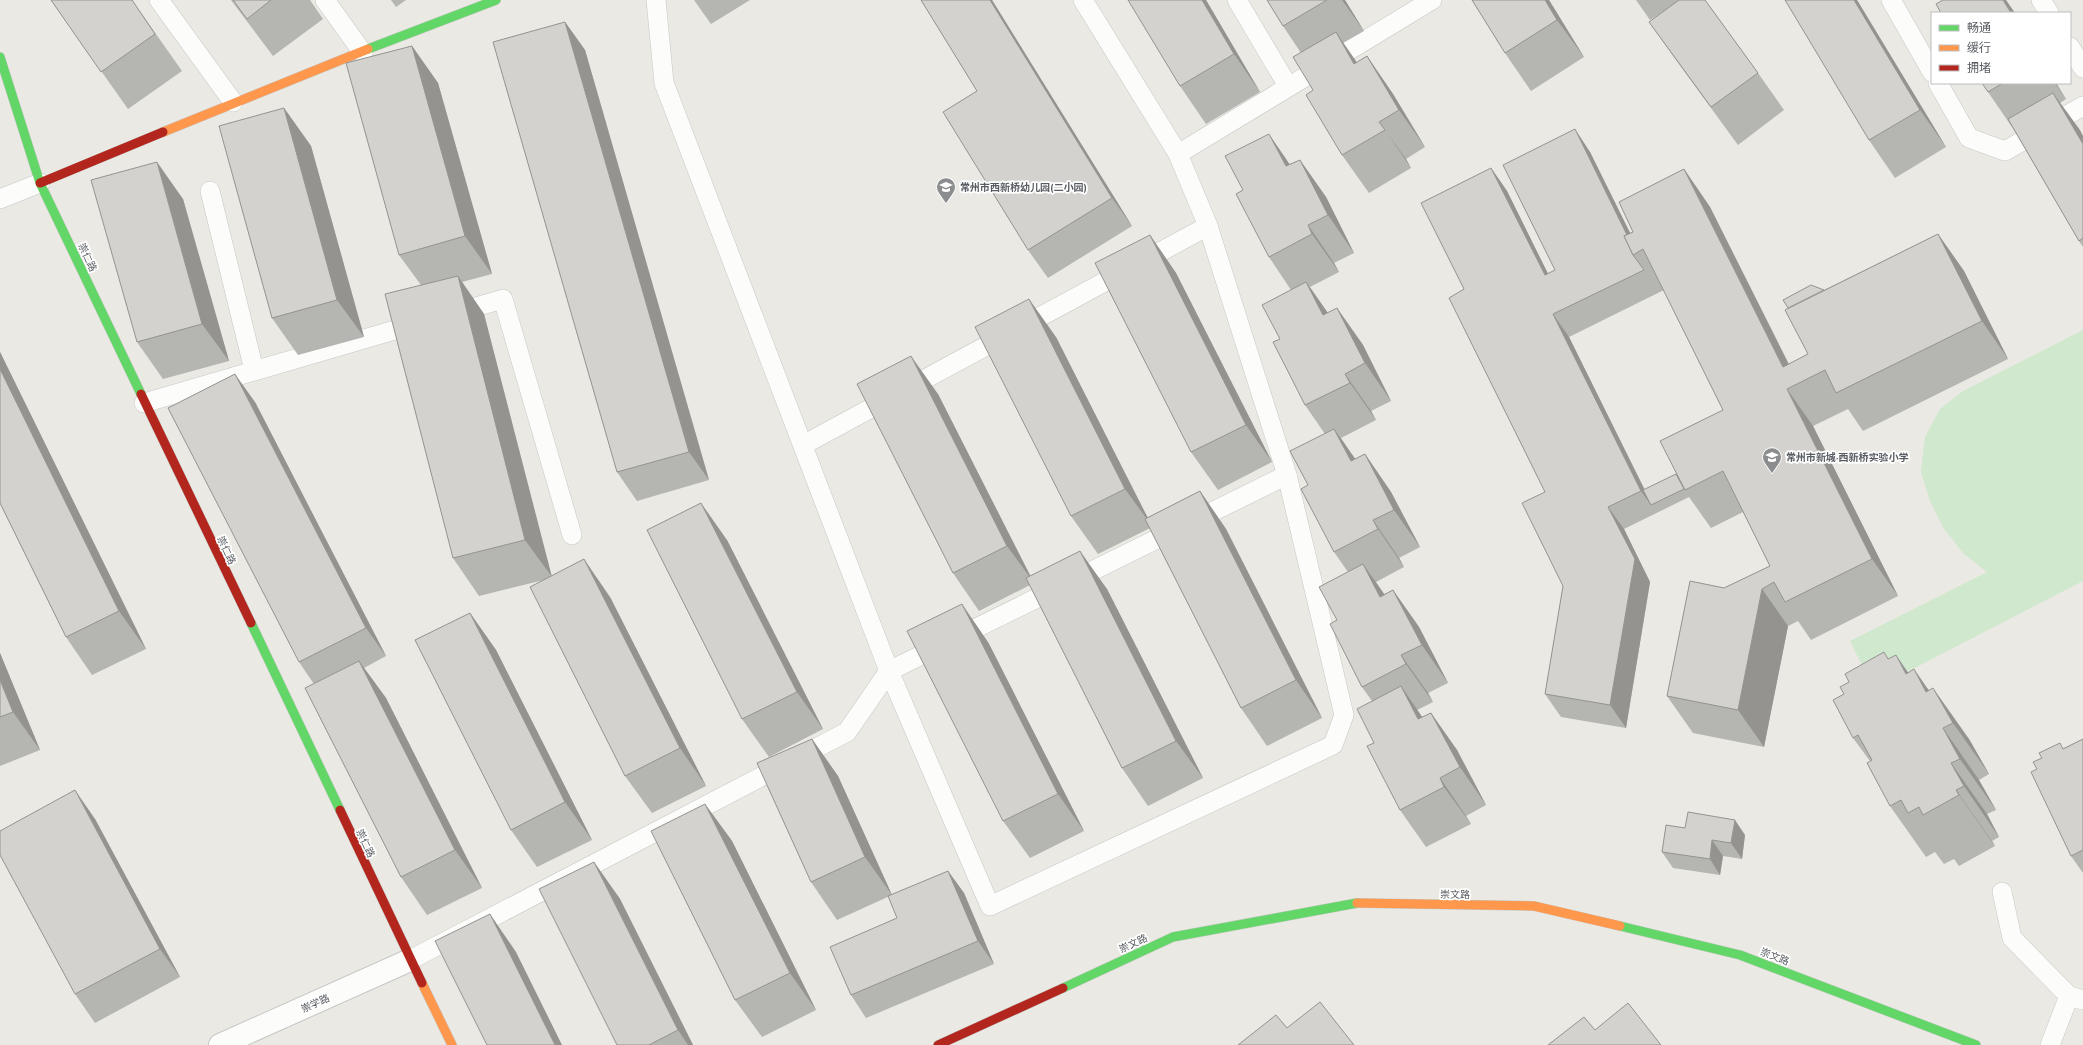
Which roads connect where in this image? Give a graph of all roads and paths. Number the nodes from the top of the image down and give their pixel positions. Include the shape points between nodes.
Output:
1 (159, 0) edge
2 (325, 0) edge
3 (496, 0) edge
4 (656, 0) edge
5 (1083, 0) edge
6 (1237, 0) edge
7 (1432, 0) edge
8 (1891, 0) edge
9 (2041, 0) edge
10 (1407, 6) edge
11 (2048, 12) edge
12 (2071, 49) edge
13 (363, 53) junction
14 (0, 57) edge
15 (2083, 68) edge
16 (1931, 70) edge
17 (1939, 84) edge
18 (1288, 86) junction
19 (233, 102) junction
20 (2083, 106) edge
21 (1178, 154) junction
22 (40, 183) junction
23 (210, 191) dead end
24 (0, 199) edge
25 (1208, 226) junction
26 (254, 370) junction
27 (144, 403) junction
28 (803, 445) junction
29 (1287, 475) junction
30 (572, 535) dead end
31 (889, 671) junction
32 (2002, 892) dead end
33 (410, 960) junction
34 (2076, 998) edge
35 (220, 1045) edge
36 (452, 1045) edge
37 (938, 1045) edge
38 (1976, 1045) edge
39 (2050, 1045) edge

1 - 19 lane
2 - 13 lane
3 - 13 street
4 - 28 lane via 664,83
5 - 21 lane
6 - 18 lane
7 - 10 lane
8 - 16 lane
9 - 11 lane
10 - 18 lane
12 - 15 lane
13 - 19 street
14 - 22 street, 崇仁路
17 - 20 lane via 1969,138 2005,151
18 - 21 lane
19 - 22 street
21 - 25 lane
22 - 24 lane
22 - 27 street, 崇仁路
23 - 26 lane
25 - 28 lane
25 - 29 lane
26 - 27 lane
26 - 30 lane via 503,299
27 - 33 street, 崇仁路
28 - 31 lane
29 - 31 lane
29 - 31 lane via 1344,715 1333,745 990,906
31 - 33 lane via 847,732
32 - 34 lane via 2012,938
33 - 35 street, 崇学路
33 - 36 street, 崇仁路
34 - 39 lane
37 - 38 street, 崇文路 via 1173,937 1355,903 1534,906 1740,955

